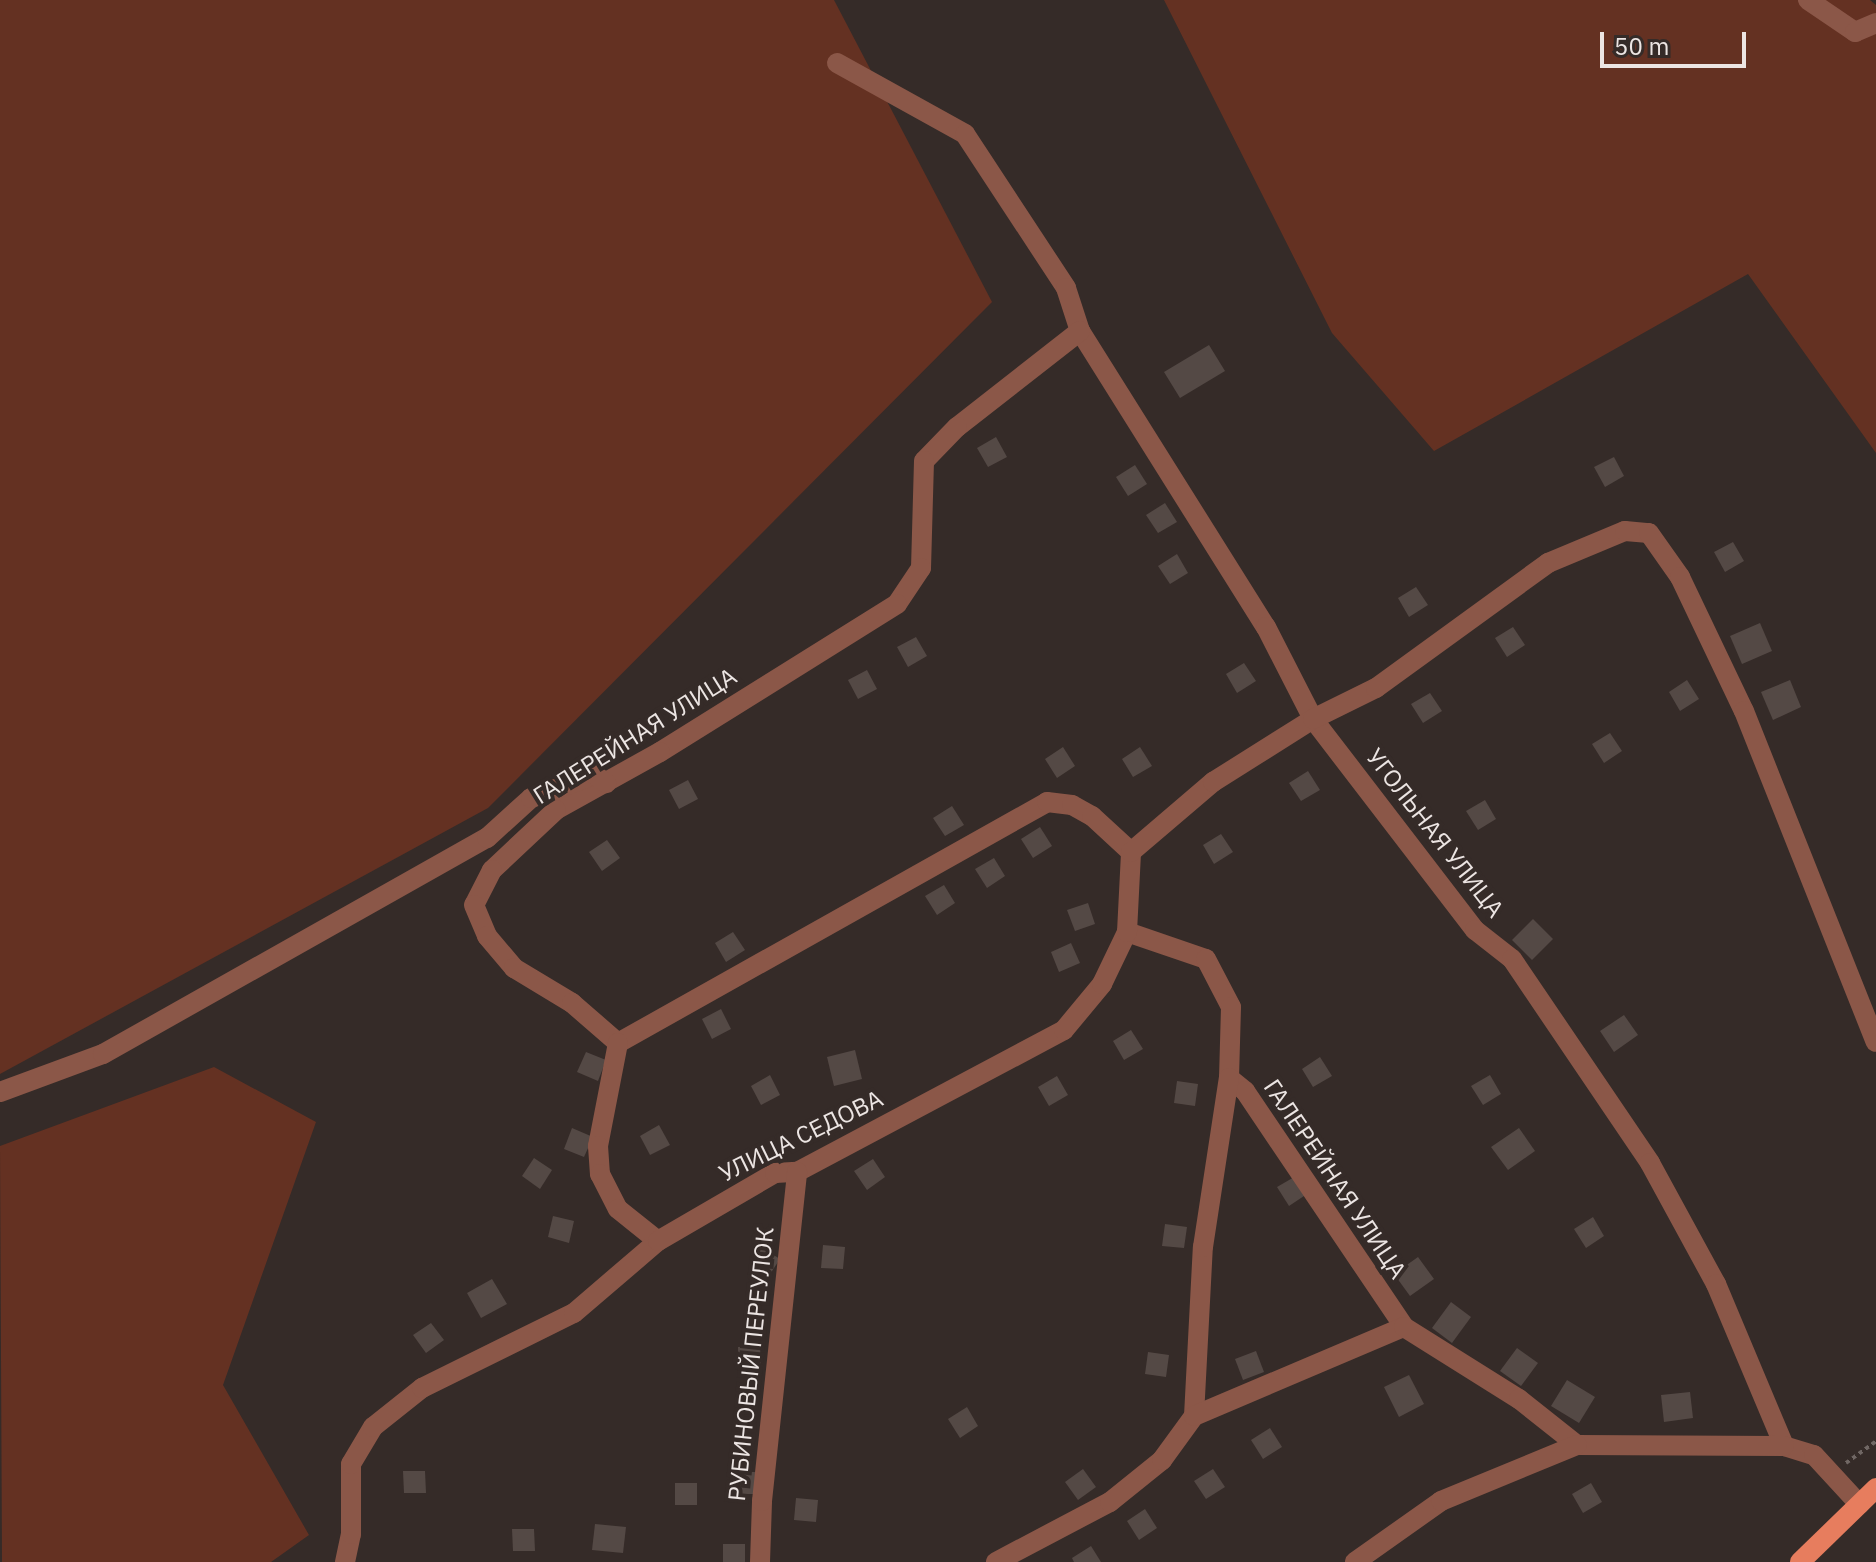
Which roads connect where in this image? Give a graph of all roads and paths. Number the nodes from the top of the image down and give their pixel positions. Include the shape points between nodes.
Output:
1 (1808, 0) edge
2 (1876, 23) edge
3 (837, 63) dead end
4 (1080, 331) junction
5 (1313, 719) junction
6 (606, 783) junction
7 (1131, 852) junction
8 (1127, 932) junction
9 (1876, 1042) edge
10 (618, 1043) junction
11 (1229, 1078) junction
12 (0, 1092) edge
13 (797, 1172) junction
14 (658, 1241) junction
15 (1404, 1327) junction
16 (1194, 1416) junction
17 (1876, 1441) edge
18 (1577, 1445) junction
19 (1784, 1446) junction
20 (1831, 1474) junction
21 (1876, 1488) edge
22 (1859, 1504) junction
23 (345, 1562) edge
24 (760, 1562) edge
25 (996, 1562) edge
26 (1355, 1562) edge
27 (1800, 1562) edge

1 - 2 street via 1855,32
3 - 4 street, УГОЛЬНАЯ УЛИЦА via 965,134 1066,288
4 - 5 street, УГОЛЬНАЯ УЛИЦА via 1266,627
4 - 6 street, ГАЛЕРЕЙНАЯ УЛИЦА via 957,427 924,461 921,568 897,604
5 - 7 street via 1213,782
5 - 9 street via 1376,688 1548,563 1625,531 1649,533 1680,577 1744,711
5 - 19 street, УГОЛЬНАЯ УЛИЦА via 1475,930 1512,959 1650,1163 1716,1284
6 - 10 street, ГАЛЕРЕЙНАЯ УЛИЦА via 556,810 492,870 474,905 487,936 514,968 572,1003
6 - 12 street via 595,775 531,798 487,838 116,1046
7 - 8 street, УЛИЦА СЕДОВА
7 - 10 street via 1092,816 1072,805 1047,802
8 - 11 street, ГАЛЕРЕЙНАЯ УЛИЦА via 1206,959 1231,1007
8 - 13 street, УЛИЦА СЕДОВА via 1102,984 1064,1030
10 - 14 street via 598,1146 600,1174 618,1209
11 - 15 street, ГАЛЕРЕЙНАЯ УЛИЦА via 1245,1091
11 - 16 street via 1203,1247
13 - 14 street, УЛИЦА СЕДОВА via 775,1173
13 - 24 street, РУБИНОВЫЙ ПЕРЕУЛОК
14 - 23 street, УЛИЦА СЕДОВА via 574,1313 422,1388 373,1427 351,1464 351,1534
15 - 16 street
15 - 18 street via 1519,1399
16 - 25 street via 1162,1460 1110,1502
17 - 20 path
18 - 19 street
18 - 26 street via 1441,1501
19 - 20 street via 1814,1455
20 - 22 street
21 - 22 main road
22 - 27 main road

